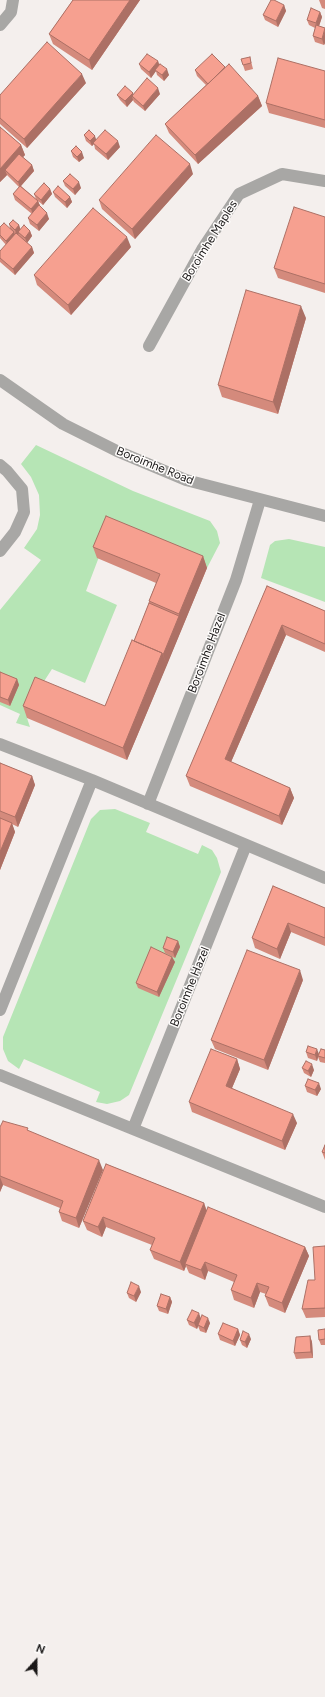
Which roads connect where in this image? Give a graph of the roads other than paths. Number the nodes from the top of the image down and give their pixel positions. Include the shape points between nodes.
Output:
1 (14, 0) edge
2 (0, 25) edge
3 (325, 181) edge
4 (149, 346) dead end
5 (0, 380) edge
6 (0, 465) edge
7 (260, 500) junction
8 (325, 516) edge
9 (0, 551) edge
10 (0, 744) edge
11 (92, 780) junction
12 (148, 804) junction
13 (246, 845) junction
14 (325, 878) edge
15 (0, 1010) edge
16 (0, 1075) edge
17 (133, 1129) junction
18 (325, 1207) edge

1 - 2 street via 12,12
3 - 4 street, Boroimhe Maples via 282,174 239,194 203,248
5 - 7 street, Boroimhe Road via 63,424 117,451 186,480
6 - 9 street via 22,489 24,512 15,532
7 - 8 street, Boroimhe Road
7 - 12 street, Boroimhe Hazel via 236,580
10 - 11 street
11 - 12 street
11 - 15 street
12 - 13 street
13 - 14 street
13 - 17 street, Boroimhe Hazel
16 - 17 street
17 - 18 street

